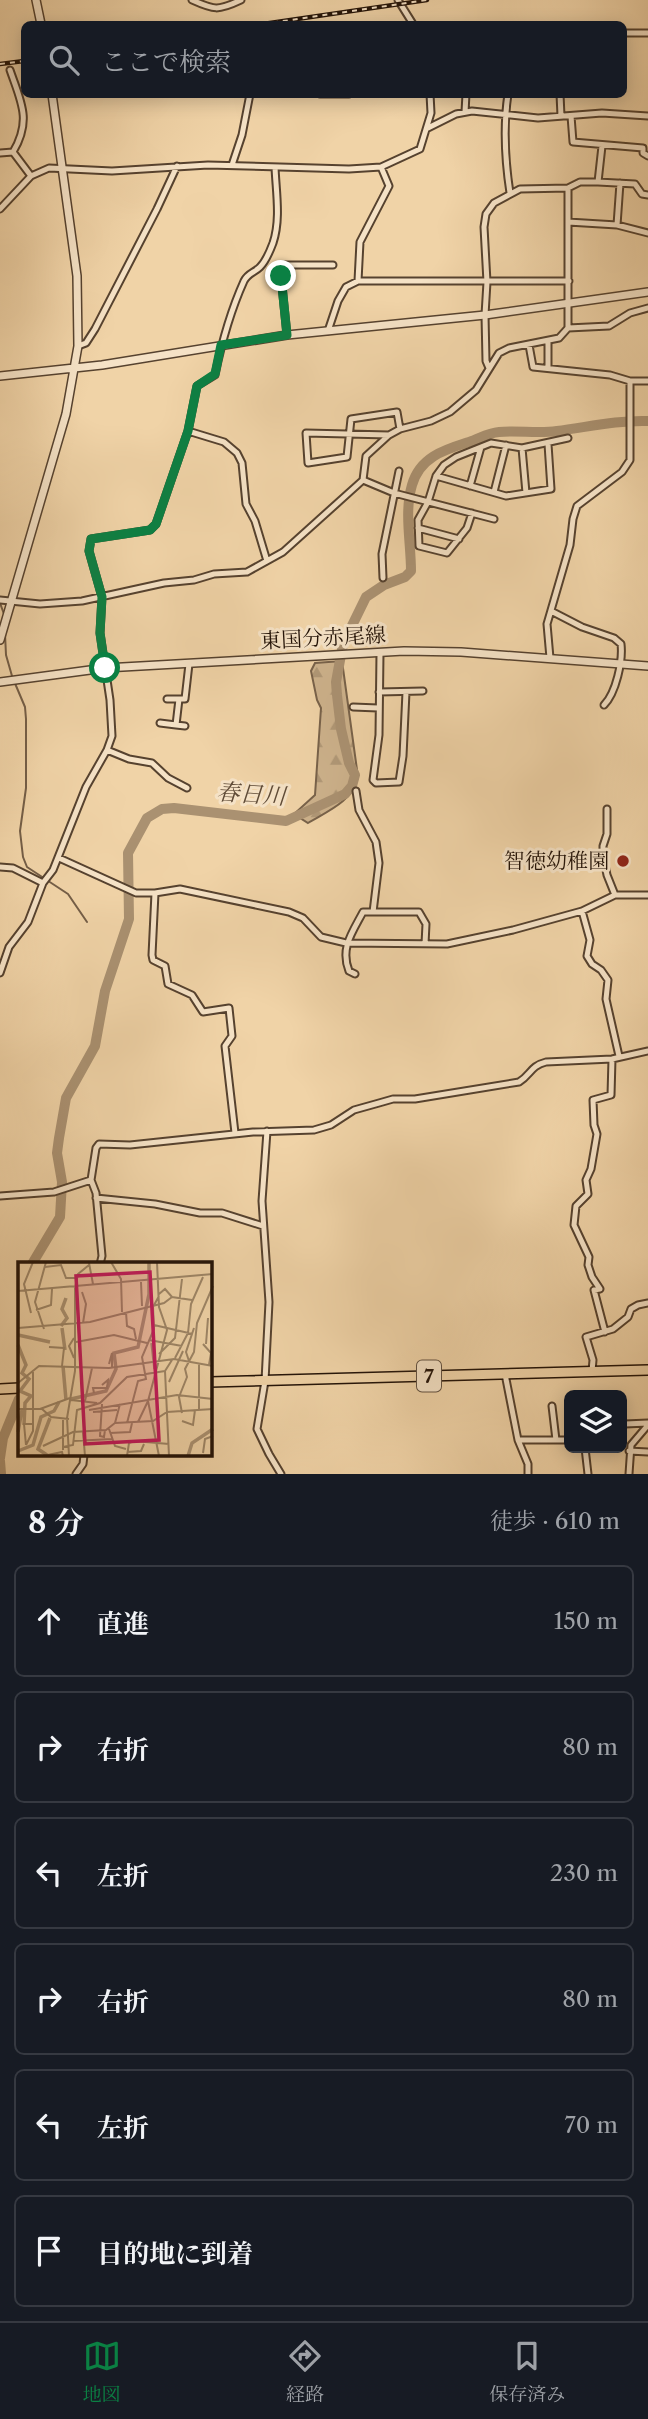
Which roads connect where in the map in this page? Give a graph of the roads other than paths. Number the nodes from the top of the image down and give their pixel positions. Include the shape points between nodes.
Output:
1 (36, 0) edge
2 (192, 0) edge
3 (241, 0) edge
4 (398, 0) edge
5 (40, 21) edge
6 (411, 21) edge
7 (627, 33) edge
8 (648, 33) edge
9 (9, 70) dead end
10 (53, 98) edge
11 (249, 98) edge
12 (430, 98) edge
13 (466, 98) edge
14 (508, 98) edge
15 (560, 98) edge
16 (465, 112) junction
17 (506, 116) junction
18 (561, 116) junction
19 (571, 116) junction
20 (648, 116) edge
21 (428, 128) junction
22 (602, 146) junction
23 (13, 152) junction
24 (0, 153) edge
25 (648, 156) edge
26 (232, 165) junction
27 (177, 166) junction
28 (275, 167) junction
29 (382, 167) junction
30 (63, 168) junction
31 (31, 176) junction
32 (598, 182) junction
33 (620, 183) junction
34 (568, 188) junction
35 (510, 192) junction
36 (648, 195) edge
37 (0, 209) edge
38 (568, 222) junction
39 (617, 225) junction
40 (648, 233) edge
41 (334, 265) dead end
42 (358, 281) junction
43 (569, 281) junction
44 (487, 282) junction
45 (648, 292) edge
46 (569, 305) junction
47 (648, 308) edge
48 (485, 316) junction
49 (568, 328) junction
50 (328, 331) junction
51 (287, 335) junction
52 (548, 341) junction
53 (221, 345) junction
54 (529, 345) junction
55 (78, 346) junction
56 (489, 368) junction
57 (548, 368) junction
58 (75, 369) junction
59 (0, 376) edge
60 (630, 380) junction
61 (648, 381) edge
62 (400, 429) junction
63 (188, 431) junction
64 (349, 433) junction
65 (389, 435) junction
66 (568, 438) dead end
67 (548, 444) junction
68 (506, 446) junction
69 (481, 447) junction
70 (522, 448) junction
71 (399, 471) dead end
72 (436, 476) junction
73 (363, 480) junction
74 (470, 486) junction
75 (394, 492) junction
76 (494, 492) junction
77 (526, 493) junction
78 (425, 501) junction
79 (472, 513) junction
80 (494, 519) dead end
81 (418, 528) junction
82 (459, 539) junction
83 (267, 561) junction
84 (383, 578) dead end
85 (102, 597) junction
86 (0, 600) edge
87 (12, 602) junction
88 (551, 611) junction
89 (0, 640) edge
90 (380, 653) junction
91 (550, 658) junction
92 (620, 663) junction
93 (189, 664) junction
94 (648, 666) edge
95 (105, 668) junction
96 (0, 682) edge
97 (423, 691) dead end
98 (379, 692) junction
99 (407, 692) junction
100 (167, 699) dead end
101 (179, 699) junction
102 (604, 705) dead end
103 (353, 707) dead end
104 (378, 708) junction
105 (160, 723) dead end
106 (176, 725) junction
107 (185, 726) dead end
108 (107, 750) junction
109 (187, 788) dead end
110 (356, 791) dead end
111 (607, 809) dead end
112 (59, 858) junction
113 (0, 867) edge
114 (43, 883) junction
115 (155, 893) junction
116 (615, 895) junction
117 (648, 895) edge
118 (582, 911) junction
119 (373, 912) junction
120 (346, 943) junction
121 (425, 944) junction
122 (0, 973) edge
123 (355, 974) dead end
124 (648, 1051) edge
125 (619, 1056) junction
126 (612, 1059) junction
127 (267, 1131) junction
128 (235, 1133) junction
129 (91, 1180) junction
130 (0, 1196) edge
131 (96, 1198) junction
132 (263, 1226) junction
133 (100, 1262) edge
134 (648, 1303) edge
135 (605, 1332) junction
136 (648, 1370) edge
137 (592, 1371) junction
138 (505, 1374) junction
139 (265, 1381) junction
140 (212, 1382) edge
141 (17, 1388) edge
142 (0, 1389) edge
143 (552, 1406) dead end
144 (627, 1424) edge
145 (648, 1424) edge
146 (518, 1440) junction
147 (556, 1440) junction
148 (564, 1440) edge
149 (629, 1451) junction
150 (648, 1452) edge
151 (586, 1453) edge
152 (84, 1456) edge
153 (76, 1474) edge
154 (281, 1474) edge
155 (528, 1474) edge
156 (588, 1474) edge
157 (629, 1474) edge

1 - 5 street
2 - 3 street via 213,9
4 - 6 street
7 - 8 street
9 - 23 street via 25,119
10 - 30 street
11 - 26 street
12 - 21 street
13 - 16 street
14 - 17 street
15 - 18 street
16 - 17 street
16 - 21 street
17 - 18 street
17 - 35 street
18 - 19 street
19 - 20 street
19 - 22 street via 573,142
21 - 29 street via 421,149
22 - 25 street via 643,148
22 - 32 street
23 - 24 street
23 - 31 street
26 - 27 street
26 - 28 street
27 - 30 street via 112,172
27 - 55 street via 95,329 86,343
28 - 29 street
28 - 53 street via 278,214 273,244 260,268 245,279
29 - 42 street via 388,186 360,242
30 - 31 street
30 - 55 street via 78,276
31 - 37 street
32 - 33 street
32 - 34 street via 580,182
33 - 36 street via 635,184
33 - 39 street
34 - 35 street
34 - 38 street
35 - 44 street via 494,204 484,220
38 - 39 street
38 - 43 street
39 - 40 street
41 - 51 street via 283,265
42 - 44 street
42 - 50 street via 346,287
43 - 44 street
43 - 46 street
44 - 48 street
45 - 46 street
46 - 48 street
46 - 49 street
47 - 49 street via 609,326
48 - 50 street
48 - 56 street
49 - 52 street
50 - 51 street
51 - 53 street
52 - 54 street
52 - 57 street
53 - 58 street
53 - 63 street via 215,374 197,386
54 - 56 street via 509,348
54 - 57 street via 533,367
55 - 58 street
56 - 62 street via 475,390 450,412
57 - 60 street
58 - 59 street
58 - 87 street
60 - 61 street
60 - 88 street via 630,460 622,472 577,506
62 - 64 street via 397,412 351,419
62 - 65 street
63 - 83 street via 224,442 237,453 246,504
63 - 85 street via 153,528 91,539 89,551
64 - 64 street via 347,457 308,463 306,433
64 - 65 street
65 - 73 street via 366,456
66 - 67 street
67 - 70 street
67 - 77 street via 551,488
68 - 69 street via 491,443
68 - 70 street
68 - 76 street
69 - 72 street via 456,457
69 - 74 street
70 - 77 street
71 - 75 street
72 - 74 street
72 - 78 street
73 - 75 street
73 - 83 street
74 - 76 street
75 - 78 street
75 - 84 street via 382,554
76 - 77 street via 506,496
78 - 79 street
78 - 81 street
79 - 80 street
79 - 82 street
81 - 82 street
81 - 82 street via 419,546 447,553
83 - 85 street via 247,572
85 - 87 street via 66,603
85 - 95 street via 100,633
86 - 87 street
87 - 89 street
88 - 91 street via 547,624
88 - 92 street via 618,640
90 - 91 street, 東国分赤尾線
90 - 93 street, 東国分赤尾線
90 - 98 street
91 - 92 street, 東国分赤尾線
92 - 94 street, 東国分赤尾線
92 - 102 street
93 - 95 street, 東国分赤尾線
93 - 101 street via 185,699
95 - 96 street, 東国分赤尾線
95 - 108 street via 112,736
97 - 99 street
98 - 99 street
98 - 104 street
99 - 104 street via 399,782 373,780
100 - 101 street
101 - 106 street
103 - 104 street
105 - 106 street
106 - 107 street
108 - 109 street via 152,762
108 - 112 street via 86,787
110 - 119 street via 359,810 376,842 379,863
111 - 116 street via 603,855
112 - 114 street
112 - 115 street via 136,893
113 - 114 street via 13,868
114 - 122 street
115 - 120 street via 180,889 289,912 303,918 321,937
115 - 128 street via 153,960 165,966 168,984 192,995 203,1012 229,1008 232,1036 225,1046
116 - 117 street
116 - 118 street
118 - 121 street via 458,943
118 - 125 street via 590,940 587,956 608,980 606,999
119 - 120 street via 363,912
119 - 121 street via 419,912 426,924
120 - 121 street
120 - 123 street via 344,958
124 - 125 street
125 - 126 street
126 - 127 street via 546,1062 535,1065 519,1082 379,1102 314,1130
126 - 135 street via 611,1095 593,1100 597,1133 586,1180 588,1194 576,1206 574,1225 600,1289 594,1290
127 - 128 street
127 - 132 street
128 - 129 street via 99,1144
129 - 130 street via 54,1192
129 - 131 street
131 - 132 street via 222,1213
131 - 133 street
132 - 139 street via 269,1302
134 - 135 street via 631,1309 628,1317
135 - 137 street via 586,1337
136 - 137 main road, 7
137 - 138 main road, 7
138 - 139 main road, 7
138 - 146 street
139 - 140 main road, 7
139 - 154 street via 257,1429
141 - 142 main road
143 - 147 street
144 - 145 street
145 - 149 street
146 - 147 street
146 - 155 street
147 - 148 street
149 - 150 street
149 - 157 street
151 - 156 street
152 - 153 street

